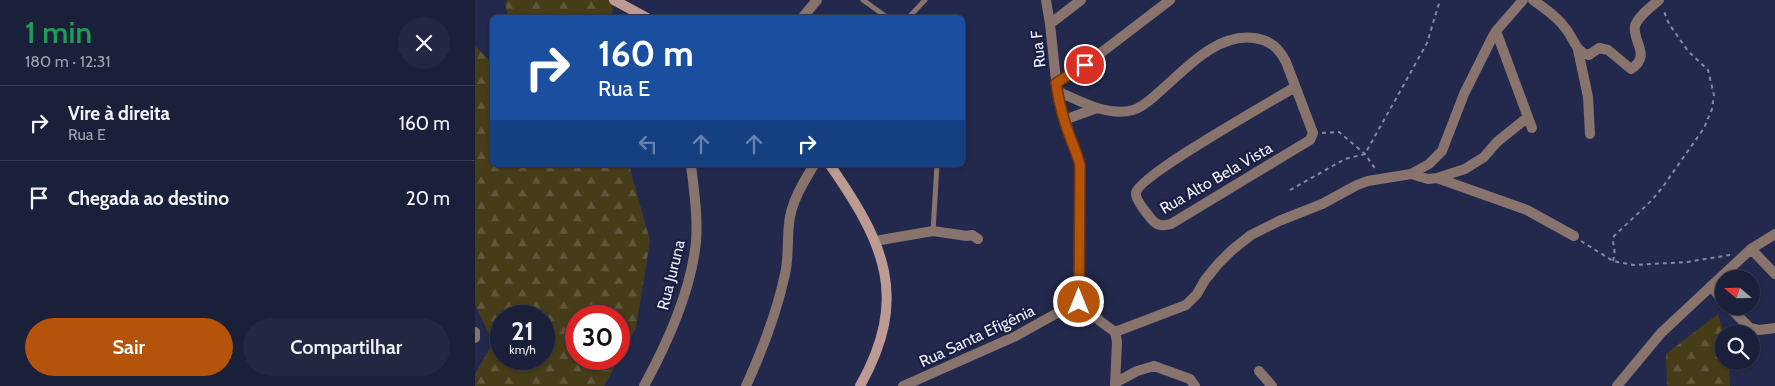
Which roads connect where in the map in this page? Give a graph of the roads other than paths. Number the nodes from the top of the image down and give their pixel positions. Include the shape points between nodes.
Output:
1 (614, 0) edge
2 (817, 0) edge
3 (863, 0) edge
4 (925, 0) edge
5 (1045, 0) edge
6 (1081, 0) edge
7 (1169, 0) edge
8 (1523, 0) edge
9 (1533, 0) edge
10 (1661, 4) edge
11 (640, 15) edge
12 (804, 15) edge
13 (884, 15) edge
14 (910, 15) edge
15 (1050, 24) junction
16 (1494, 36) junction
17 (1578, 50) junction
18 (1057, 87) junction
19 (1295, 87) junction
20 (1097, 108) junction
21 (1528, 117) junction
22 (1064, 120) junction
23 (1532, 128) dead end
24 (1590, 134) dead end
25 (691, 167) edge
26 (813, 167) edge
27 (831, 167) edge
28 (937, 167) edge
29 (1411, 174) junction
30 (1437, 178) junction
31 (933, 231) junction
32 (1775, 234) edge
33 (1575, 236) road end
34 (978, 239) dead end
35 (875, 241) junction
36 (1751, 249) junction
37 (1775, 274) edge
38 (1711, 286) junction
39 (1715, 291) edge
40 (1079, 302) junction
41 (1737, 315) edge
42 (1775, 328) edge
43 (475, 332) edge
44 (1115, 332) junction
45 (475, 338) edge
46 (1259, 371) dead end
47 (1115, 384) edge
48 (644, 386) edge
49 (746, 386) edge
50 (861, 386) edge
51 (903, 386) edge
52 (1195, 386) edge
53 (1272, 386) edge
54 (1617, 386) edge

1 - 11 main road
2 - 12 street
3 - 13 lane
4 - 14 lane
5 - 15 street, Rua F
6 - 15 street
7 - 18 street
8 - 16 street
9 - 17 street via 1560,22
10 - 17 street via 1637,21 1635,29 1641,55 1631,69 1605,49 1599,48 1589,55
15 - 18 street, Rua F
16 - 21 street
16 - 29 street via 1465,94 1442,151 1429,164
17 - 24 street via 1588,97
18 - 20 street
18 - 22 street, Rua F
19 - 19 street, Rua Alto Bela Vista via 1313,133 1310,140 1171,224 1155,224 1136,197 1137,189 1152,175 1220,131
19 - 20 street via 1280,51 1257,38 1238,38 1209,51 1138,108 1120,111
20 - 22 street
21 - 23 street
21 - 30 street via 1476,163
22 - 40 street, Rua F via 1080,165
25 - 48 street, Rua Juruna via 696,216 693,259 665,346
26 - 49 street via 792,208 785,276
27 - 35 main road via 868,223
28 - 31 lane
29 - 30 street
29 - 44 street via 1357,185 1251,235 1218,264 1186,305
30 - 33 street via 1527,210
31 - 34 street via 972,235
31 - 35 street
32 - 36 street
35 - 50 main road via 886,277 888,301 881,341
36 - 37 street
36 - 38 street
38 - 39 street
38 - 54 street via 1661,333
40 - 44 street
40 - 51 street, Rua Santa Efigênia via 1016,336
41 - 42 street via 1750,328
43 - 45 street
44 - 47 street
46 - 53 street
47 - 52 street via 1137,371 1155,366 1191,379

